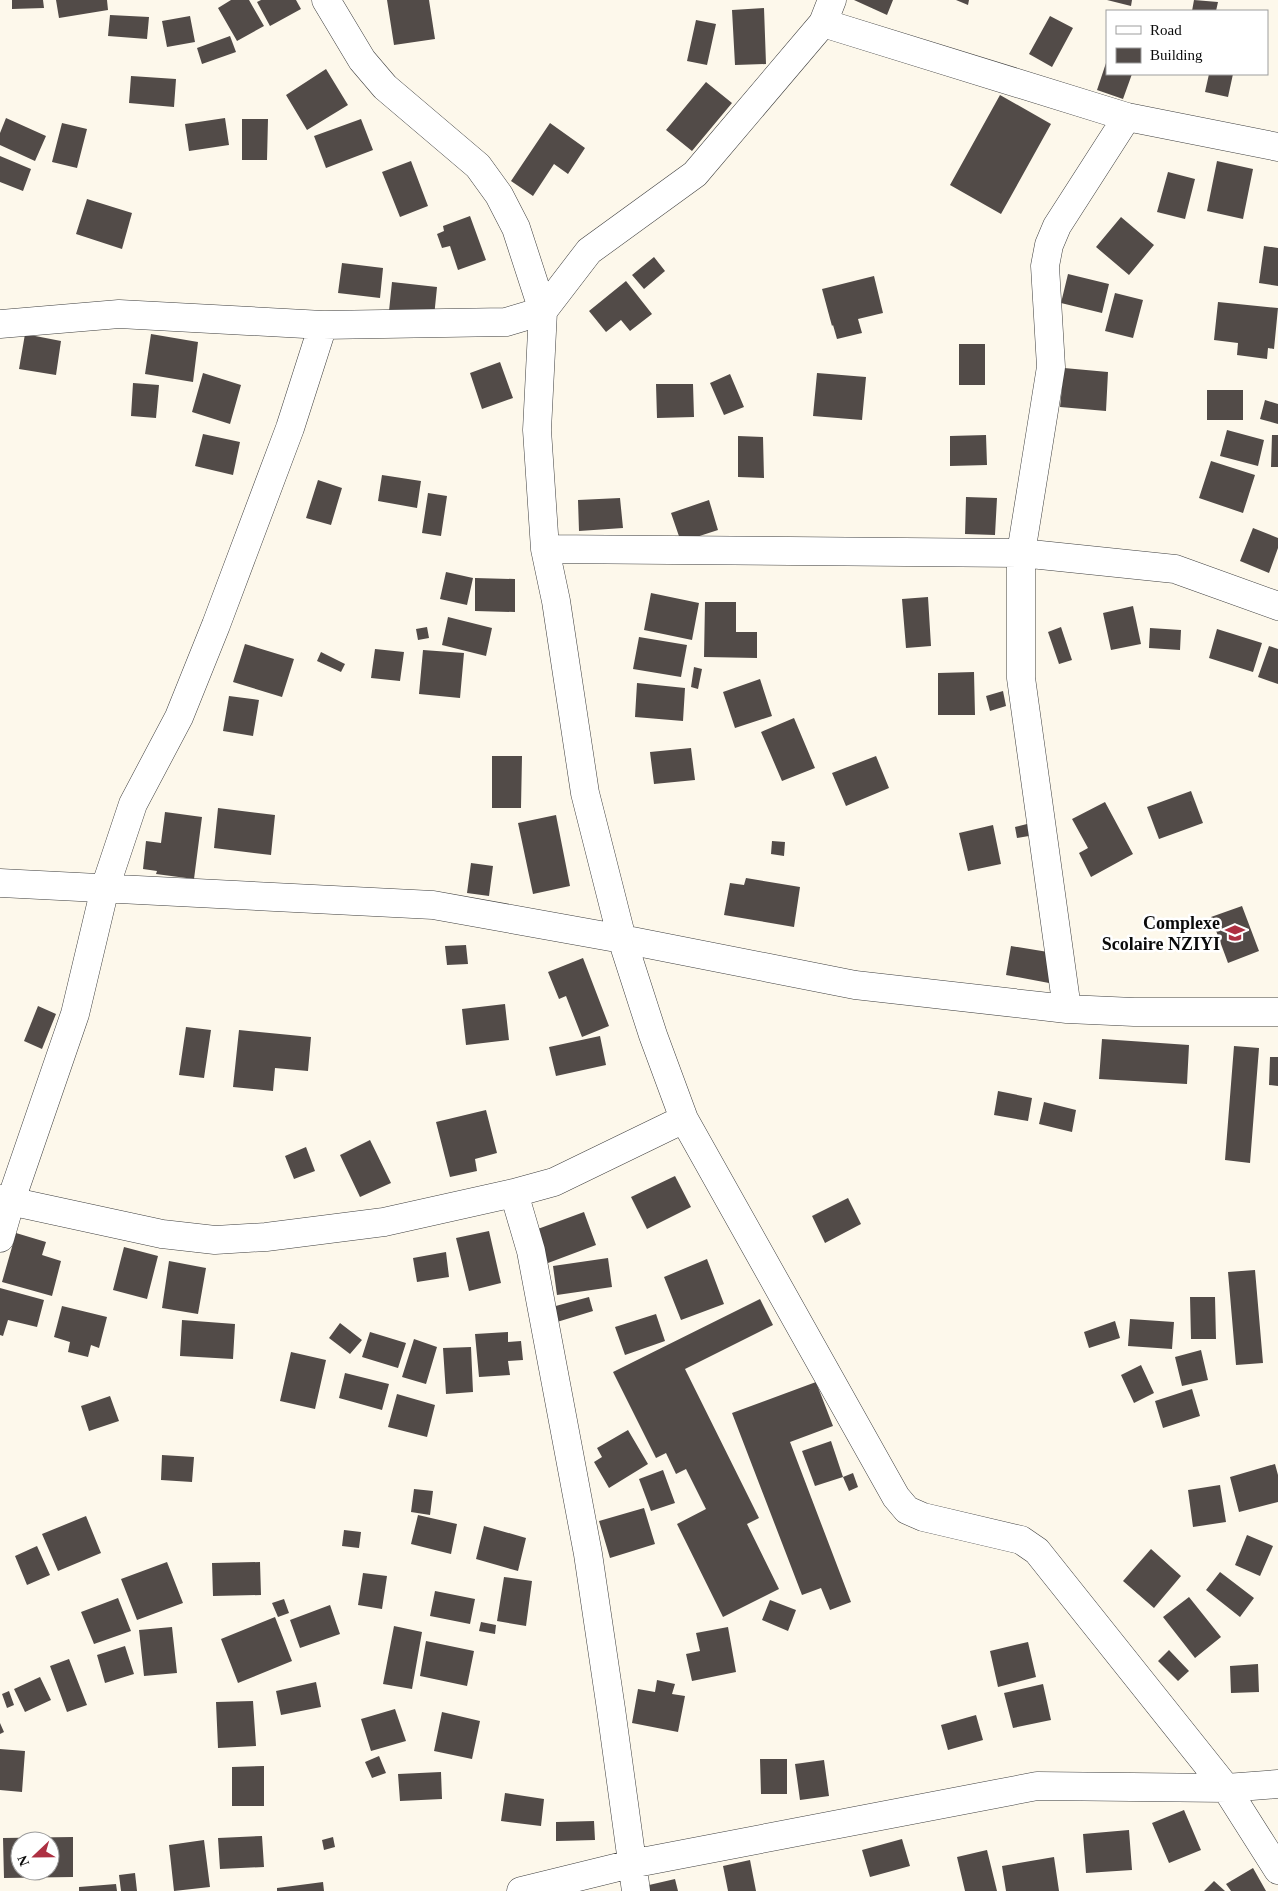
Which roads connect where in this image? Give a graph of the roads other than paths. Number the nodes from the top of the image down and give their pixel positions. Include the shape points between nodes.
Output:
1 (326, 0) edge
2 (828, 11) edge
3 (1126, 117) junction
4 (1278, 148) edge
5 (543, 311) junction
6 (0, 324) edge
7 (323, 325) junction
8 (545, 549) junction
9 (1021, 553) junction
10 (1278, 606) edge
11 (0, 883) edge
12 (105, 888) junction
13 (622, 939) junction
14 (1067, 1009) junction
15 (1278, 1012) edge
16 (684, 1119) junction
17 (514, 1193) junction
18 (5, 1199) edge
19 (0, 1238) edge
20 (1278, 1784) edge
21 (1226, 1788) junction
22 (631, 1864) junction
23 (1278, 1870) edge
24 (521, 1891) edge
25 (636, 1891) edge

1 - 5 street via 362,60 385,87 478,166 499,195 516,228
2 - 3 street
2 - 5 street via 695,174 589,251
3 - 4 street
3 - 9 street via 1057,226 1049,245 1046,266 1051,367
5 - 7 street via 506,322
5 - 8 street via 537,430
6 - 7 street via 119,314
7 - 12 street via 290,428 243,556 179,717 134,804
8 - 9 street
8 - 13 street via 585,793
9 - 10 street via 1175,569
9 - 14 street via 1021,678
11 - 12 street
12 - 13 street via 433,905
12 - 18 street via 75,1014
13 - 14 street via 855,985
13 - 16 street
14 - 15 street
16 - 17 street via 554,1182
16 - 21 street via 896,1497 907,1510 923,1517 1021,1540 1037,1551
17 - 18 street via 384,1222 215,1240 162,1234
17 - 22 street via 531,1251 588,1554
18 - 19 street
20 - 21 street
21 - 22 street via 1037,1786
21 - 23 street
22 - 24 street
22 - 25 street

